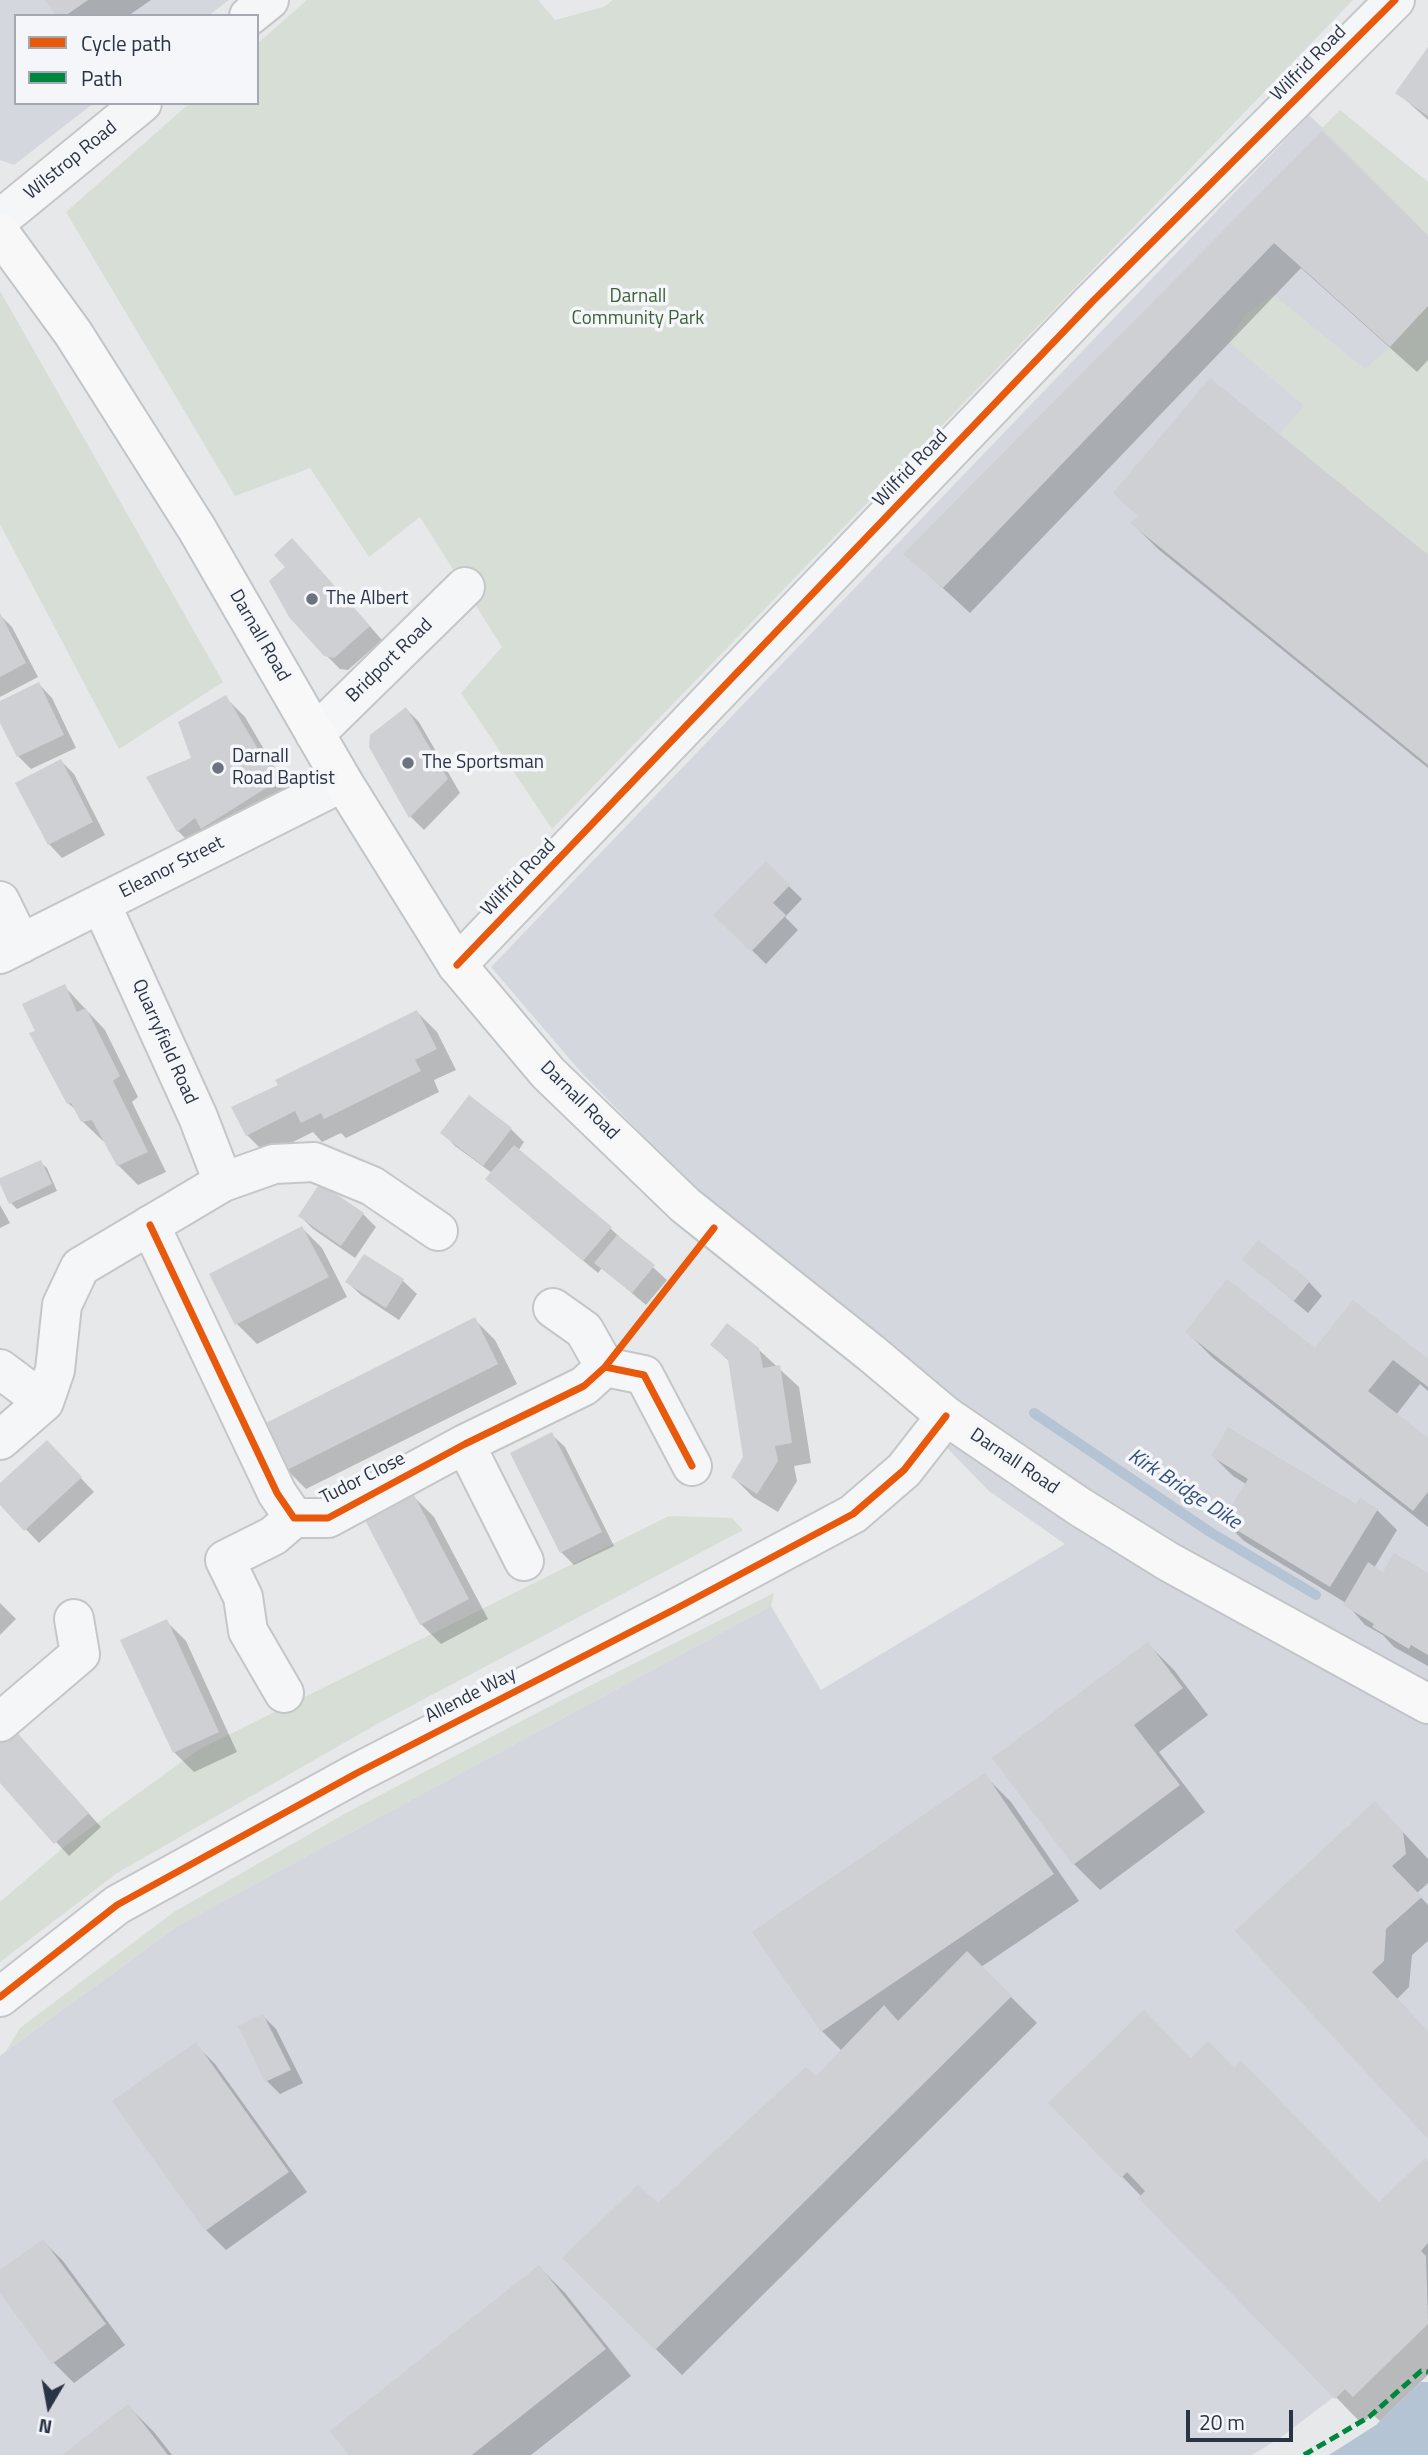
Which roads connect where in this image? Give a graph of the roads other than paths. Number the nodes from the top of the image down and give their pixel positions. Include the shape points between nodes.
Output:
1 (269, 0) edge
2 (1395, 0) edge
3 (252, 14) edge
4 (140, 105) edge
5 (0, 219) edge
6 (0, 233) edge
7 (466, 587) dead end
8 (315, 734) junction
9 (343, 782) junction
10 (0, 901) edge
11 (101, 904) junction
12 (10, 949) edge
13 (457, 965) junction
14 (223, 1182) junction
15 (150, 1225) junction
16 (438, 1231) dead end
17 (553, 1308) dead end
18 (605, 1367) junction
19 (0, 1369) edge
20 (44, 1402) junction
21 (946, 1416) junction
22 (0, 1440) edge
23 (465, 1444) junction
24 (692, 1466) dead end
25 (294, 1518) junction
26 (524, 1561) dead end
27 (74, 1619) dead end
28 (284, 1693) dead end
29 (1428, 1704) edge
30 (0, 1722) edge
31 (0, 1997) edge

1 - 3 street
2 - 13 street, Wilfrid Road via 1092,302
4 - 5 street, Wilstrop Road
6 - 8 main road, Darnall Road via 73,332 197,529
7 - 8 street, Bridport Road
8 - 9 main road, Darnall Road
9 - 11 street, Eleanor Street
9 - 13 main road, Darnall Road
10 - 12 street
11 - 12 street, Eleanor Street
11 - 14 street, Quarryfield Road
13 - 21 main road, Darnall Road via 548,1073 685,1205
14 - 15 street
14 - 16 street via 274,1164 314,1162 372,1186
15 - 20 street via 80,1267 62,1305 55,1370
15 - 25 street via 277,1493
17 - 18 street via 584,1330
18 - 23 street, Tudor Close via 584,1386
18 - 24 street via 644,1375
19 - 20 street
20 - 22 street
21 - 29 main road, Darnall Road via 1169,1562
21 - 31 street, Allende Way via 904,1470 853,1514 358,1773 117,1905
23 - 25 street, Tudor Close via 328,1518
23 - 26 street
25 - 28 street via 273,1536 225,1560 243,1597 248,1630
27 - 30 street via 80,1654

